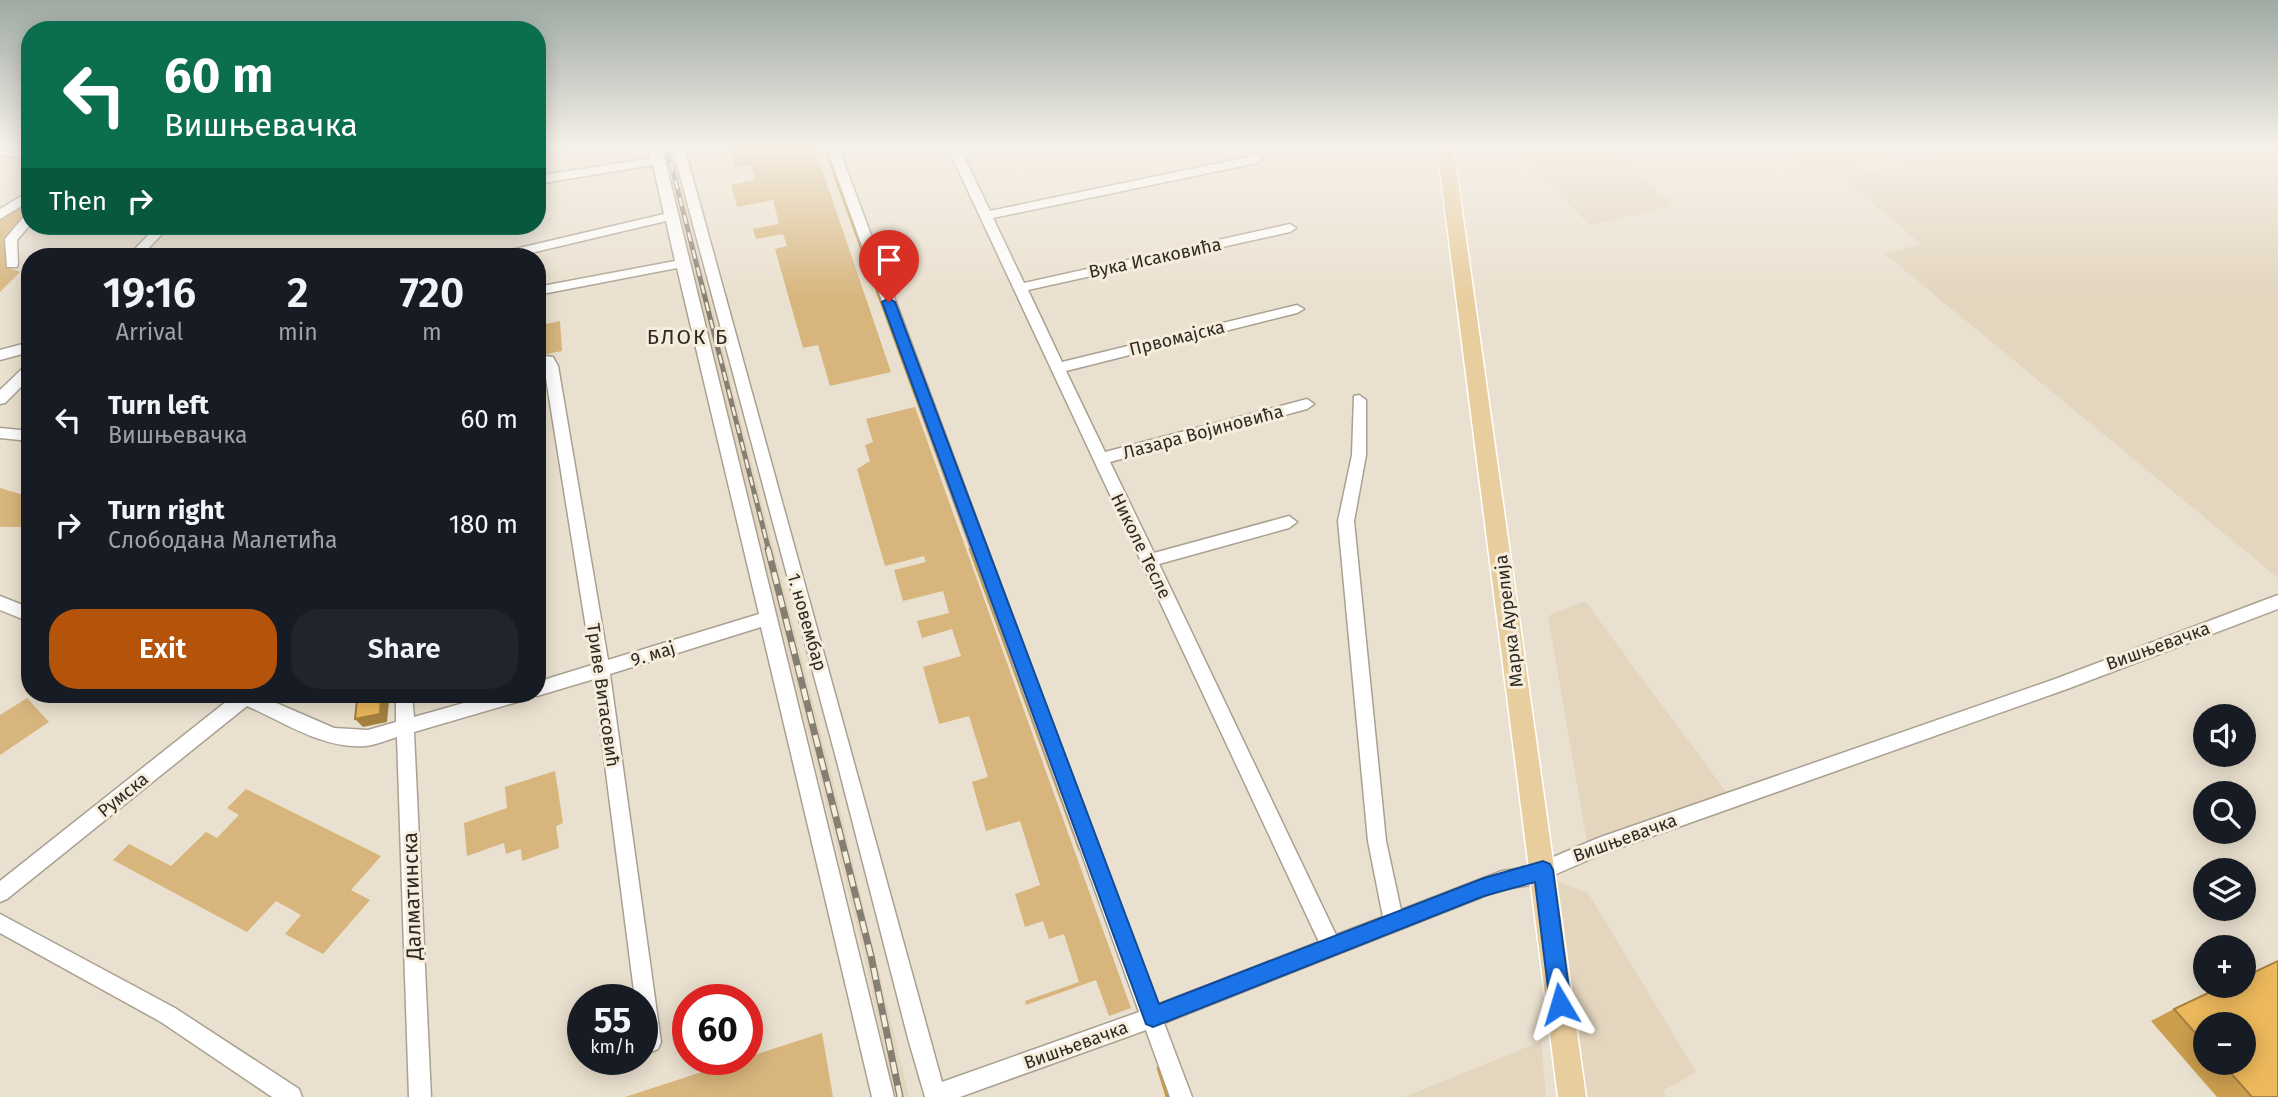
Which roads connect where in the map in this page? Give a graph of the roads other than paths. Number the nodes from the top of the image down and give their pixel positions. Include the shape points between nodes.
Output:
1 (666, 197) edge
2 (692, 197) edge
3 (851, 197) edge
4 (977, 197) edge
5 (1075, 197) edge
6 (1452, 197) edge
7 (21, 201) edge
8 (0, 215) edge
9 (670, 216) junction
10 (986, 216) junction
11 (21, 227) edge
12 (1290, 228) dead end
13 (155, 235) edge
14 (142, 248) edge
15 (536, 248) edge
16 (684, 263) junction
17 (12, 264) dead end
18 (1020, 288) junction
19 (546, 289) edge
20 (1297, 309) dead end
21 (21, 349) edge
22 (0, 355) edge
23 (546, 360) edge
24 (1057, 368) junction
25 (21, 379) edge
26 (0, 399) edge
27 (1359, 400) dead end
28 (1307, 404) dead end
29 (0, 433) edge
30 (21, 435) edge
31 (1099, 459) junction
32 (1289, 522) dead end
33 (1148, 561) junction
34 (2278, 602) edge
35 (0, 603) edge
36 (21, 611) edge
37 (768, 618) junction
38 (601, 671) junction
39 (546, 686) edge
40 (233, 703) edge
41 (258, 703) edge
42 (404, 703) edge
43 (489, 703) edge
44 (405, 727) junction
45 (1543, 870) junction
46 (0, 893) edge
47 (1394, 921) junction
48 (0, 923) edge
49 (1331, 946) junction
50 (642, 984) edge
51 (1153, 1017) junction
52 (936, 1096) edge
53 (291, 1097) edge
54 (420, 1097) edge
55 (883, 1097) edge
56 (1181, 1097) edge
57 (1572, 1097) edge

1 - 9 street, 1. новембар
2 - 52 street, 1. новембар
3 - 51 street
4 - 10 street, Николе Тесле
5 - 10 street
6 - 45 main road, Марка Аурелија
7 - 8 street
9 - 15 street
9 - 16 street, 1. новембар
10 - 18 street, Николе Тесле
11 - 17 street via 11,239
12 - 18 street, Вука Исаковића
13 - 14 street
16 - 19 street
16 - 37 street, 1. новембар
18 - 24 street, Николе Тесле
20 - 24 street, Првомајска
21 - 22 street
23 - 38 street, Триве Витасовић via 551,366
24 - 31 street, Николе Тесле
25 - 26 street
27 - 47 street via 1359,455 1346,521 1374,815
28 - 31 street, Лазара Војиновића
29 - 30 street
31 - 33 street, Николе Тесле
32 - 33 street
33 - 49 street, Николе Тесле
34 - 45 street, Вишњевачка
35 - 36 street
37 - 38 street, 9. мај
37 - 55 street, 1. новембар
38 - 39 street, 9. мај
38 - 50 street, Триве Витасовић
40 - 46 street, Румска
41 - 44 street via 349,740
42 - 44 street, Далматинска
43 - 44 street
44 - 54 street, Далматинска
45 - 47 street, Вишњевачка via 1502,880
45 - 57 main road, Марка Аурелија
47 - 49 street, Вишњевачка
48 - 53 street via 168,1015
49 - 51 street, Вишњевачка
51 - 52 street, Вишњевачка
51 - 56 street

